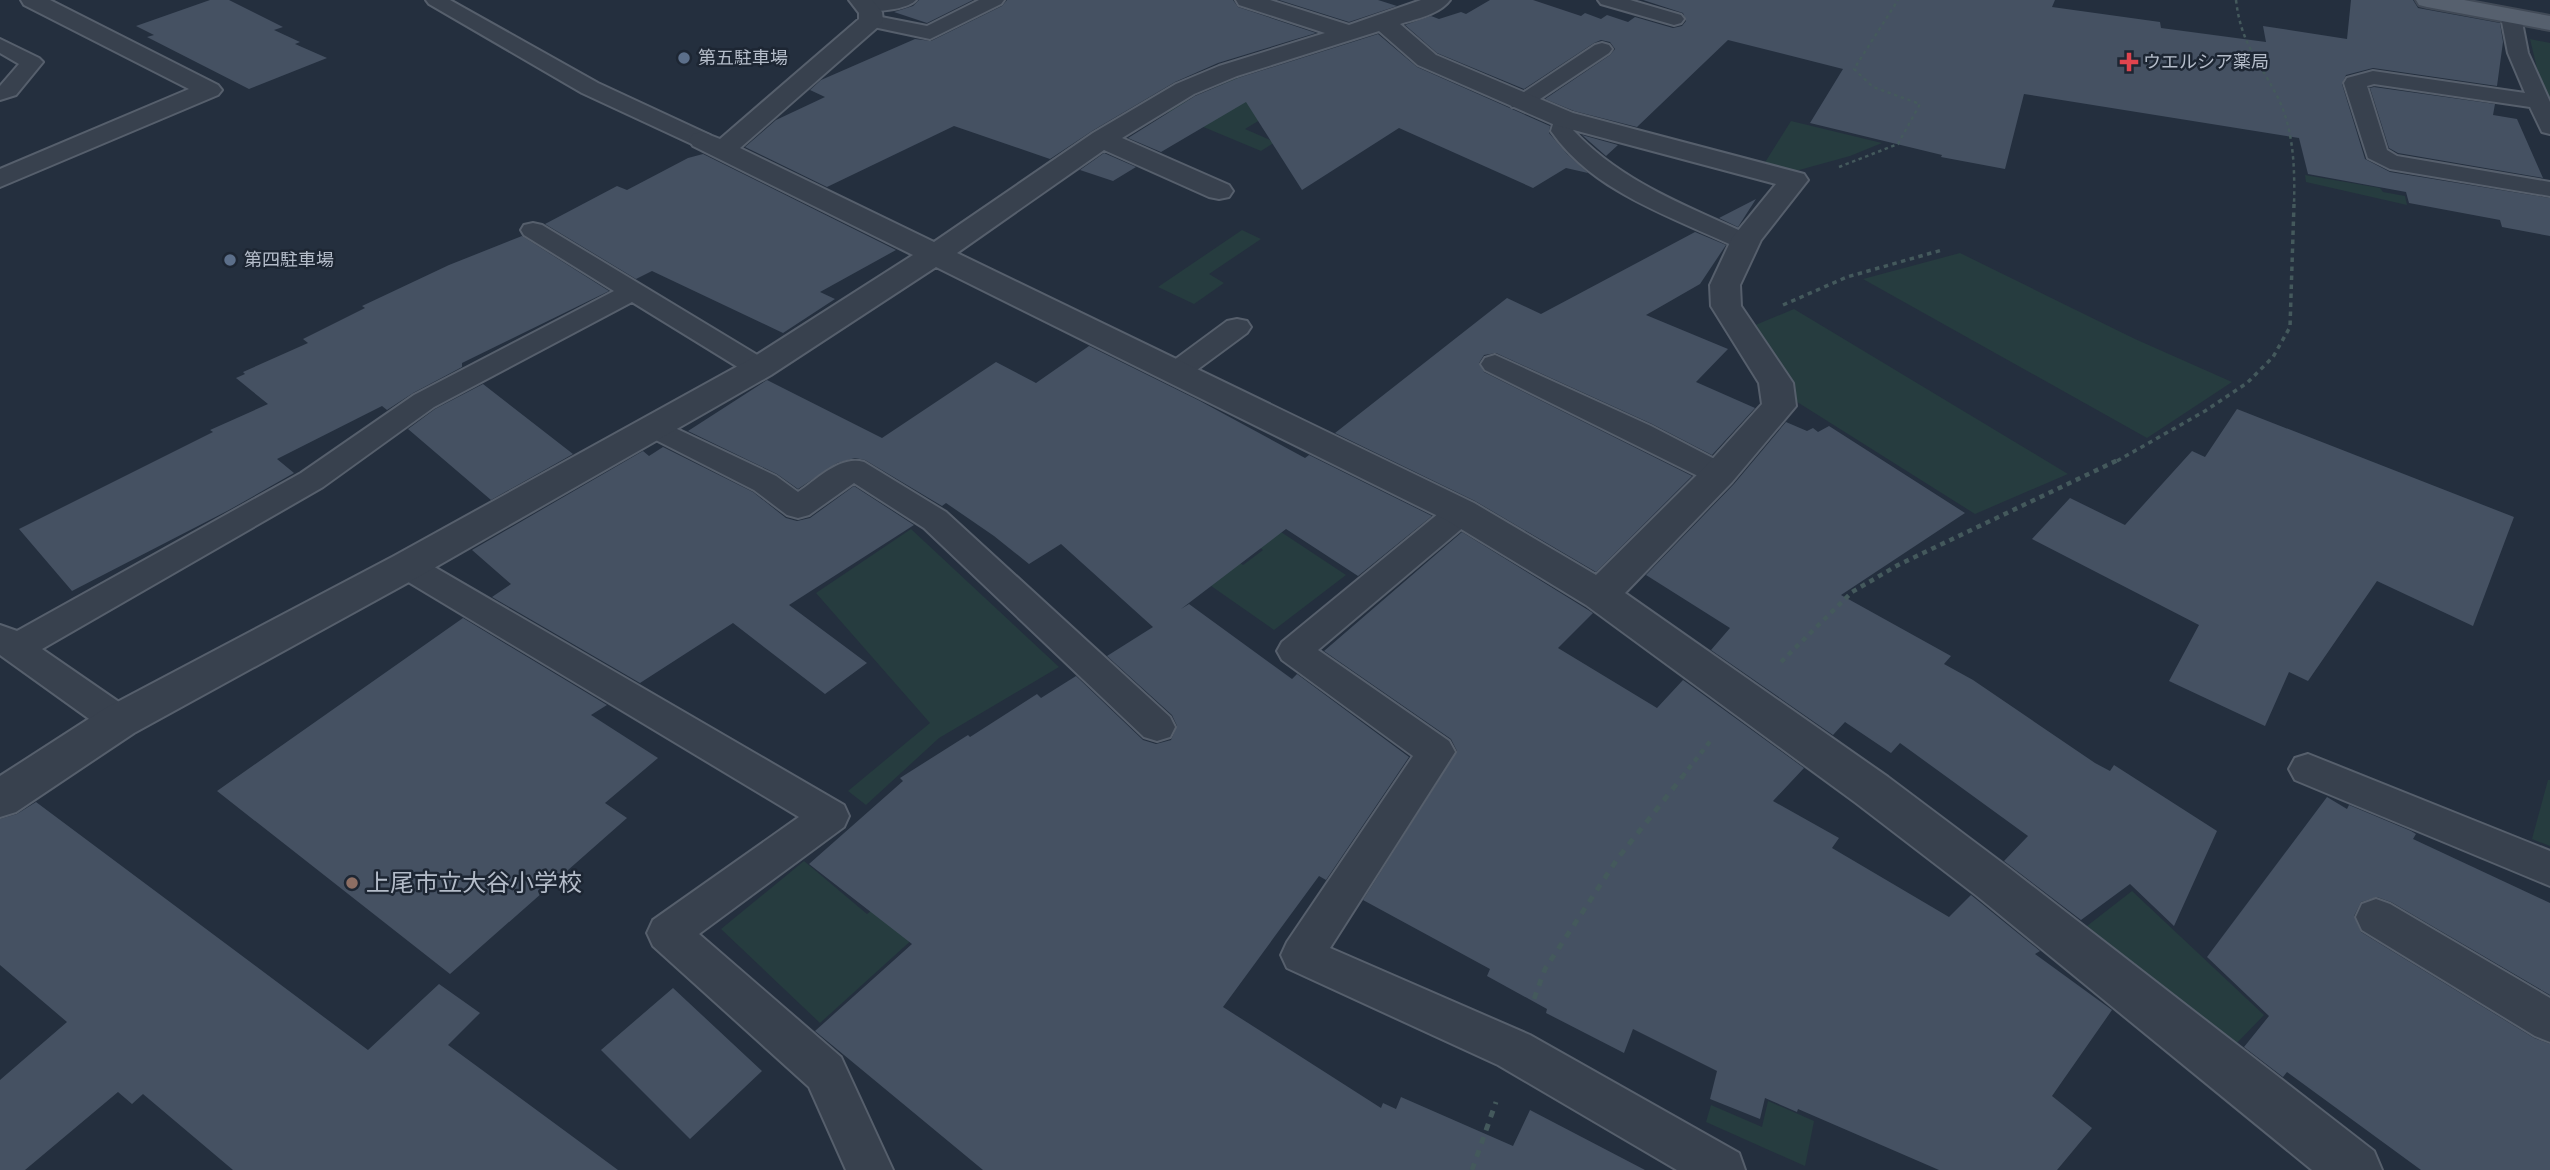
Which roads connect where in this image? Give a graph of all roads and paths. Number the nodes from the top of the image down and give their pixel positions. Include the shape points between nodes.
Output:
1 (32, 0) edge
2 (436, 0) edge
3 (905, 0) edge
4 (994, 0) edge
5 (1247, 0) edge
6 (1439, 0) edge
7 (1608, 0) edge
8 (1898, 0) edge
9 (2236, 0) edge
10 (2427, 0) edge
11 (1635, 3) edge
12 (2457, 3) edge
13 (866, 9) edge
14 (2511, 17) junction
15 (1674, 19) dead end
16 (1384, 23) junction
17 (2550, 23) edge
18 (1349, 33) junction
19 (0, 45) edge
20 (1602, 49) dead end
21 (0, 93) edge
22 (1520, 102) junction
23 (2538, 102) junction
24 (1564, 119) junction
25 (2550, 127) edge
26 (1102, 139) junction
27 (713, 144) junction
28 (0, 179) edge
29 (1794, 180) junction
30 (2550, 189) edge
31 (1219, 191) dead end
32 (533, 230) dead end
33 (1745, 242) junction
34 (1942, 250) dead end
35 (937, 253) junction
36 (631, 292) junction
37 (1736, 323) junction
38 (1237, 327) dead end
39 (1495, 364) dead end
40 (759, 368) junction
41 (1176, 372) junction
42 (656, 428) junction
43 (1719, 474) junction
44 (1461, 512) junction
45 (407, 566) junction
46 (1600, 595) junction
47 (8, 643) edge
48 (1744, 699) junction
49 (119, 721) junction
50 (1157, 727) dead end
51 (2308, 769) dead end
52 (0, 799) edge
53 (2550, 869) edge
54 (2376, 917) dead end
55 (2550, 1022) edge
56 (1514, 1049) junction
57 (870, 1170) edge
58 (1472, 1170) edge
59 (1722, 1170) edge
60 (2355, 1170) edge

1 - 28 street via 209,90
2 - 27 lane via 590,88
3 - 13 lane
4 - 13 lane via 930,33
5 - 18 street
6 - 16 street
7 - 11 lane
8 - 29 path via 1854,69 1873,87 1920,104 1898,144
9 - 48 path via 2246,45 2289,125 2295,183 2290,327 2273,358 2247,383 2205,411 2099,471 1898,565 1852,592
10 - 12 main road
11 - 15 lane
12 - 14 main road
13 - 27 street
14 - 17 main road
14 - 23 lane via 2518,52
16 - 18 street
16 - 22 street via 1427,60
18 - 26 street via 1195,85
19 - 21 lane via 32,62
20 - 22 lane
22 - 24 street
23 - 25 lane
23 - 30 lane via 2373,77 2354,83 2376,153 2390,162
24 - 29 street
24 - 33 lane via 1562,131 1576,149 1618,180
26 - 31 street
26 - 35 street
27 - 35 street
29 - 33 street
32 - 36 lane
33 - 37 street via 1725,285 1726,306
34 - 37 path via 1847,276
35 - 40 street
35 - 41 street
36 - 40 lane
36 - 47 lane via 424,401 312,480
37 - 43 street via 1776,383 1779,406
38 - 41 lane
39 - 43 lane
40 - 42 street
41 - 44 street
42 - 45 street
42 - 50 lane via 765,483 798,507 853,469 935,520
43 - 46 street
44 - 46 street
44 - 56 lane via 1294,651 1436,752 1302,955
45 - 49 street
45 - 57 lane via 830,816 668,933 825,1072
46 - 48 street
47 - 49 lane
48 - 56 path via 1618,858 1552,958
48 - 60 street via 1993,882
49 - 52 street
51 - 53 lane
54 - 55 lane
56 - 58 path
56 - 59 lane

